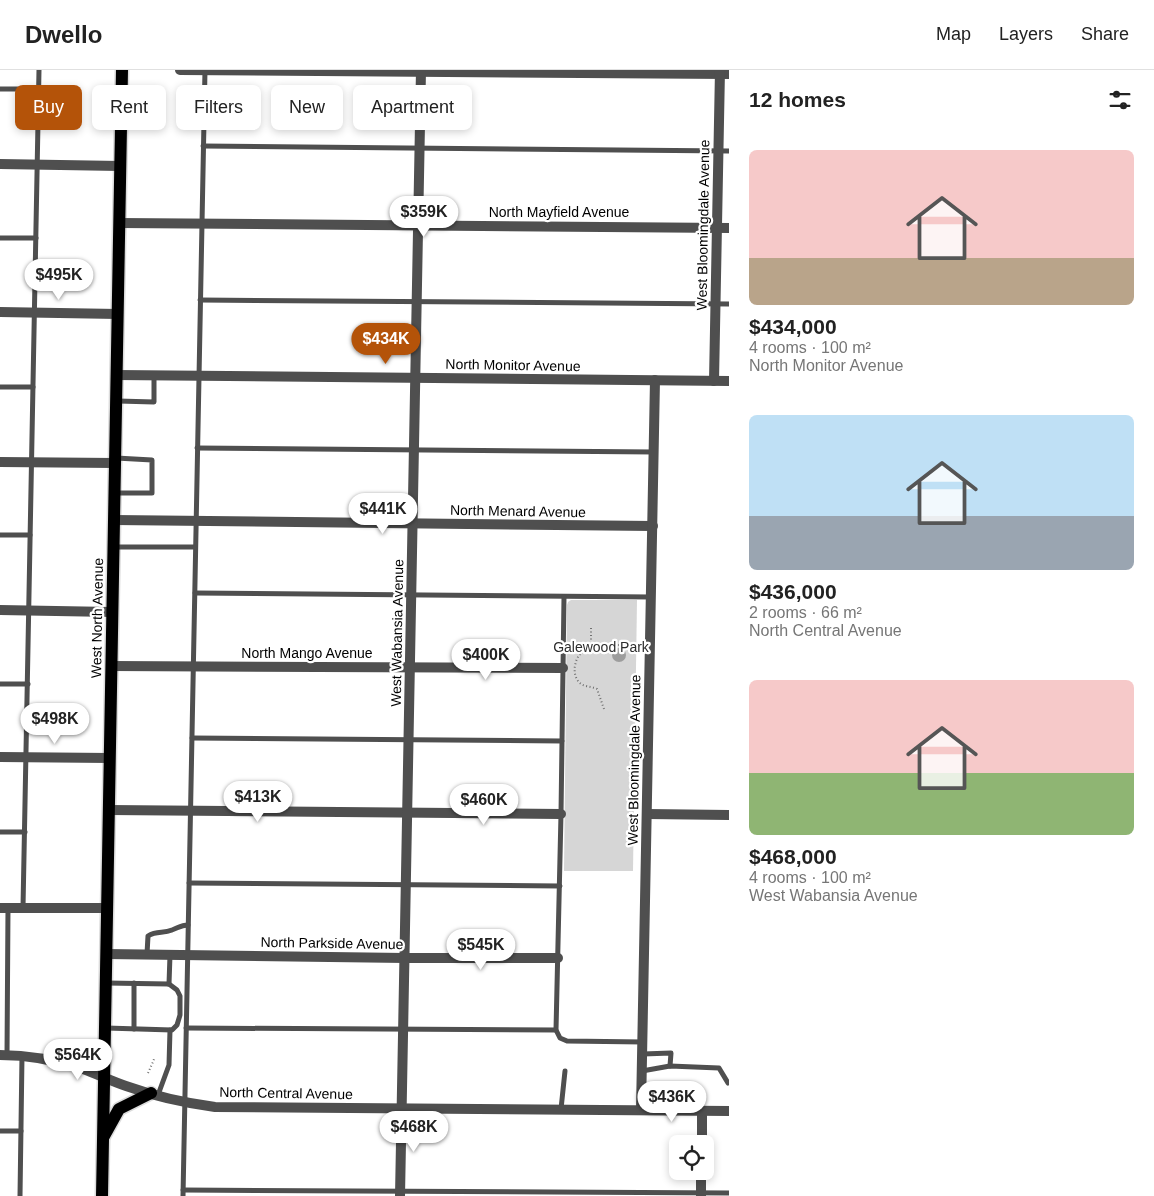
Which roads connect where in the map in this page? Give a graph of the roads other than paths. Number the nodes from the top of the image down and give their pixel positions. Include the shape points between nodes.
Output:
1 (39, 70) edge
2 (122, 70) edge
3 (180, 70) edge
4 (205, 70) edge
5 (421, 71) edge
6 (723, 73) edge
7 (38, 85) edge
8 (0, 89) edge
9 (15, 89) edge
10 (37, 130) edge
11 (203, 146) junction
12 (420, 148) junction
13 (724, 151) edge
14 (0, 164) edge
15 (37, 165) junction
16 (120, 166) junction
17 (119, 223) junction
18 (202, 223) junction
19 (418, 225) junction
20 (717, 228) junction
21 (729, 228) edge
22 (0, 238) edge
23 (36, 238) junction
24 (200, 300) junction
25 (417, 301) junction
26 (715, 304) junction
27 (729, 304) edge
28 (0, 312) edge
29 (34, 313) junction
30 (118, 314) junction
31 (116, 375) junction
32 (154, 376) junction
33 (199, 376) junction
34 (415, 378) junction
35 (655, 380) junction
36 (714, 381) junction
37 (729, 381) edge
38 (0, 387) edge
39 (33, 387) junction
40 (116, 402) junction
41 (197, 448) junction
42 (414, 450) junction
43 (654, 452) junction
44 (115, 461) junction
45 (0, 462) edge
46 (32, 462) junction
47 (114, 493) junction
48 (114, 520) junction
49 (196, 521) junction
50 (413, 523) junction
51 (652, 526) junction
52 (0, 535) edge
53 (30, 535) junction
54 (113, 546) junction
55 (195, 547) junction
56 (195, 593) junction
57 (411, 595) junction
58 (564, 597) junction
59 (651, 598) junction
60 (0, 610) edge
61 (29, 610) junction
62 (112, 612) junction
63 (111, 666) junction
64 (193, 666) junction
65 (410, 668) junction
66 (563, 668) junction
67 (0, 684) edge
68 (28, 684) junction
69 (192, 738) junction
70 (409, 740) junction
71 (562, 741) junction
72 (0, 757) edge
73 (26, 758) junction
74 (110, 758) junction
75 (109, 810) junction
76 (190, 810) junction
77 (407, 812) junction
78 (561, 814) junction
79 (647, 814) junction
80 (729, 815) edge
81 (0, 832) edge
82 (25, 832) junction
83 (189, 883) junction
84 (406, 884) junction
85 (560, 886) junction
86 (4, 908) edge
87 (23, 908) junction
88 (107, 908) junction
89 (188, 925) junction
90 (106, 954) junction
91 (147, 954) junction
92 (170, 955) junction
93 (188, 955) junction
94 (405, 958) junction
95 (558, 958) junction
96 (0, 981) edge
97 (7, 981) junction
98 (106, 983) junction
99 (134, 983) junction
100 (169, 984) junction
101 (105, 1028) junction
102 (186, 1028) junction
103 (134, 1029) junction
104 (403, 1029) junction
105 (171, 1030) junction
106 (556, 1030) junction
107 (643, 1042) junction
108 (642, 1054) junction
109 (4, 1055) edge
110 (22, 1056) junction
111 (670, 1066) junction
112 (642, 1070) junction
113 (565, 1071) dead end
114 (104, 1078) junction
115 (728, 1083) edge
116 (154, 1094) junction
117 (184, 1102) junction
118 (402, 1109) junction
119 (561, 1110) junction
120 (642, 1110) junction
121 (702, 1111) junction
122 (729, 1111) edge
123 (0, 1131) edge
124 (21, 1131) junction
125 (702, 1135) edge
126 (103, 1138) junction
127 (701, 1180) edge
128 (183, 1190) junction
129 (729, 1193) edge
130 (400, 1194) edge
131 (701, 1195) edge
132 (20, 1196) edge
133 (102, 1196) edge
134 (183, 1196) edge

1 - 7 lane
2 - 16 main road, West North Avenue
3 - 4 street
4 - 5 street
4 - 11 lane
5 - 6 street
5 - 12 street, West Wabansia Avenue
6 - 13 street, West Bloomingdale Avenue
8 - 9 lane
10 - 15 lane
11 - 12 lane
11 - 18 lane
12 - 13 lane
12 - 19 street, West Wabansia Avenue
13 - 20 street, West Bloomingdale Avenue
14 - 15 street
15 - 16 street
15 - 23 lane
16 - 17 main road, West North Avenue
17 - 18 street, North Mayfield Avenue
17 - 30 main road, West North Avenue
18 - 19 street, North Mayfield Avenue
18 - 24 lane
19 - 20 street, North Mayfield Avenue
19 - 25 street, West Wabansia Avenue
20 - 21 street, North Mayfield Avenue
20 - 26 street, West Bloomingdale Avenue
22 - 23 lane
23 - 29 lane
24 - 25 lane
24 - 33 lane
25 - 26 lane
25 - 34 street, West Wabansia Avenue
26 - 27 lane
26 - 36 street, West Bloomingdale Avenue
28 - 29 street
29 - 30 street
29 - 39 lane
30 - 31 main road, West North Avenue
31 - 32 street, North Monitor Avenue
31 - 40 main road, West North Avenue
32 - 33 street, North Monitor Avenue
32 - 40 lane via 154,402
33 - 34 street, North Monitor Avenue
33 - 41 lane
34 - 35 street, North Monitor Avenue
34 - 42 street, West Wabansia Avenue
35 - 36 street, North Monitor Avenue
35 - 43 street, West Bloomingdale Avenue
36 - 37 street, North Monitor Avenue
38 - 39 lane
39 - 46 lane
40 - 44 main road, West North Avenue
41 - 42 lane
41 - 49 lane
42 - 43 lane
42 - 50 street, West Wabansia Avenue
43 - 51 street, West Bloomingdale Avenue
44 - 46 street
44 - 47 main road, West North Avenue
44 - 47 lane via 152,460 152,494
45 - 46 street
46 - 53 lane
47 - 48 main road, West North Avenue
48 - 49 street, North Menard Avenue
48 - 54 main road, West North Avenue
49 - 50 street, North Menard Avenue
49 - 55 lane
50 - 51 street, North Menard Avenue
50 - 57 street, West Wabansia Avenue
51 - 59 street, West Bloomingdale Avenue
52 - 53 lane
53 - 61 lane
54 - 55 lane
54 - 62 main road, West North Avenue
55 - 56 lane
56 - 57 lane
56 - 64 lane
57 - 58 lane
57 - 65 street, West Wabansia Avenue
58 - 59 lane
58 - 66 lane
59 - 79 street, West Bloomingdale Avenue
60 - 61 street
61 - 62 street
61 - 68 lane
62 - 63 main road, West North Avenue
63 - 64 street, North Mango Avenue
63 - 74 main road, West North Avenue
64 - 65 street, North Mango Avenue
64 - 69 lane
65 - 66 street, North Mango Avenue
65 - 70 street, West Wabansia Avenue
66 - 71 lane
67 - 68 lane
68 - 73 lane
69 - 70 lane
69 - 76 lane
70 - 71 lane
70 - 77 street, West Wabansia Avenue
71 - 78 lane
72 - 73 street
73 - 74 street
73 - 82 lane
74 - 75 main road, West North Avenue
75 - 76 street
75 - 88 main road, West North Avenue
76 - 77 street
76 - 83 lane
77 - 78 street
77 - 84 street, West Wabansia Avenue
78 - 85 lane
79 - 80 street
79 - 107 street, West Bloomingdale Avenue
81 - 82 lane
82 - 87 lane
83 - 84 lane
83 - 89 lane
84 - 85 lane
84 - 94 street, West Wabansia Avenue
85 - 95 lane
86 - 87 street
86 - 97 lane
87 - 88 street
88 - 90 main road, West North Avenue
89 - 91 lane via 149,935
89 - 93 lane
90 - 91 street, North Parkside Avenue
90 - 98 main road, West North Avenue
91 - 92 street, North Parkside Avenue
92 - 93 street, North Parkside Avenue
92 - 100 lane
93 - 94 street, North Parkside Avenue
93 - 102 lane
94 - 95 street, North Parkside Avenue
94 - 104 street, West Wabansia Avenue
95 - 106 lane
96 - 97 lane
97 - 109 lane
98 - 99 lane
98 - 101 main road, West North Avenue
99 - 100 lane
99 - 103 lane
100 - 105 lane via 180,996 180,1015 177,1025
101 - 103 lane
101 - 114 main road, West North Avenue
102 - 104 lane
102 - 117 lane
103 - 105 lane
104 - 106 lane
104 - 118 street, West Wabansia Avenue
105 - 116 lane via 169,1064
106 - 107 lane via 566,1041
107 - 108 street, West Bloomingdale Avenue
108 - 111 lane via 671,1053
108 - 112 street, West Bloomingdale Avenue
109 - 110 street, North Central Avenue
110 - 114 street, North Central Avenue via 59,1062
110 - 124 lane
111 - 112 lane
111 - 115 lane via 719,1068
112 - 120 street, West Bloomingdale Avenue
113 - 119 lane
114 - 116 street, North Central Avenue
114 - 126 main road, West North Avenue
116 - 117 street, North Central Avenue
116 - 126 main road via 119,1109
117 - 118 street, North Central Avenue via 215,1106
117 - 128 lane
118 - 119 street, North Central Avenue
118 - 130 street, West Wabansia Avenue
119 - 120 street, North Central Avenue
120 - 121 street, North Central Avenue
121 - 122 street, North Central Avenue
121 - 125 street
123 - 124 lane
124 - 132 lane
126 - 133 main road, West North Avenue
127 - 131 street
128 - 130 lane
128 - 134 lane
129 - 131 lane
130 - 131 lane

